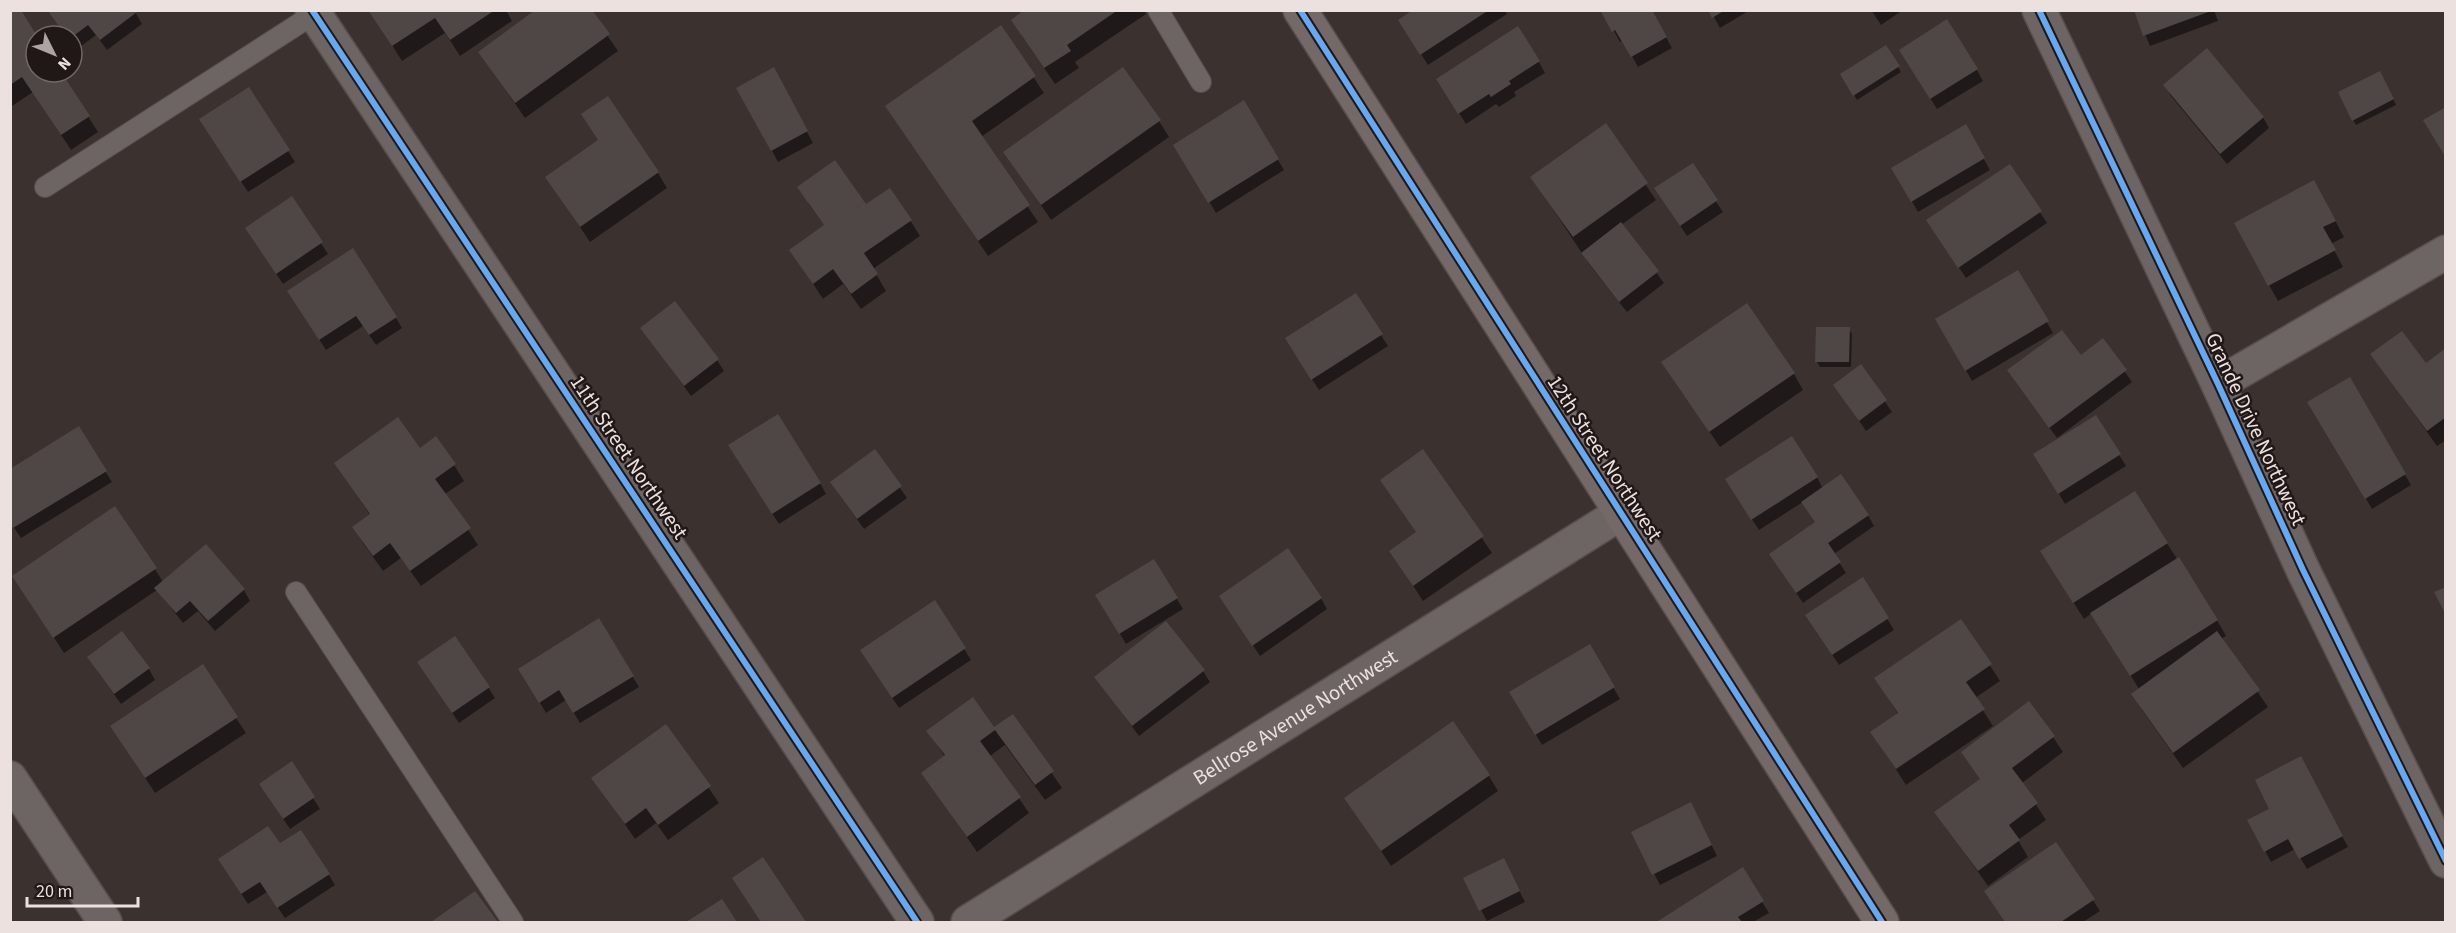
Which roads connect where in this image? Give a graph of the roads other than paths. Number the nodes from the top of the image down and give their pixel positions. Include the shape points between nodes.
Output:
1 (1158, 10) edge
2 (1300, 10) edge
3 (2039, 10) edge
4 (313, 12) edge
5 (1201, 82) dead end
6 (45, 187) dead end
7 (2445, 252) edge
8 (2218, 384) junction
9 (1621, 513) junction
10 (296, 592) dead end
11 (10, 778) edge
12 (2445, 861) edge
13 (105, 922) edge
14 (513, 922) edge
15 (917, 922) edge
16 (968, 922) edge
17 (1882, 922) edge

1 - 5 lane
2 - 9 street, 12th Street Northwest
3 - 8 street, Grande Drive Northwest
4 - 6 lane
4 - 15 street, 11th Street Northwest
7 - 8 street
8 - 12 street, Grande Drive Northwest via 2303,570
9 - 16 street, Bellrose Avenue Northwest
9 - 17 street, 12th Street Northwest
10 - 14 lane
11 - 13 street

